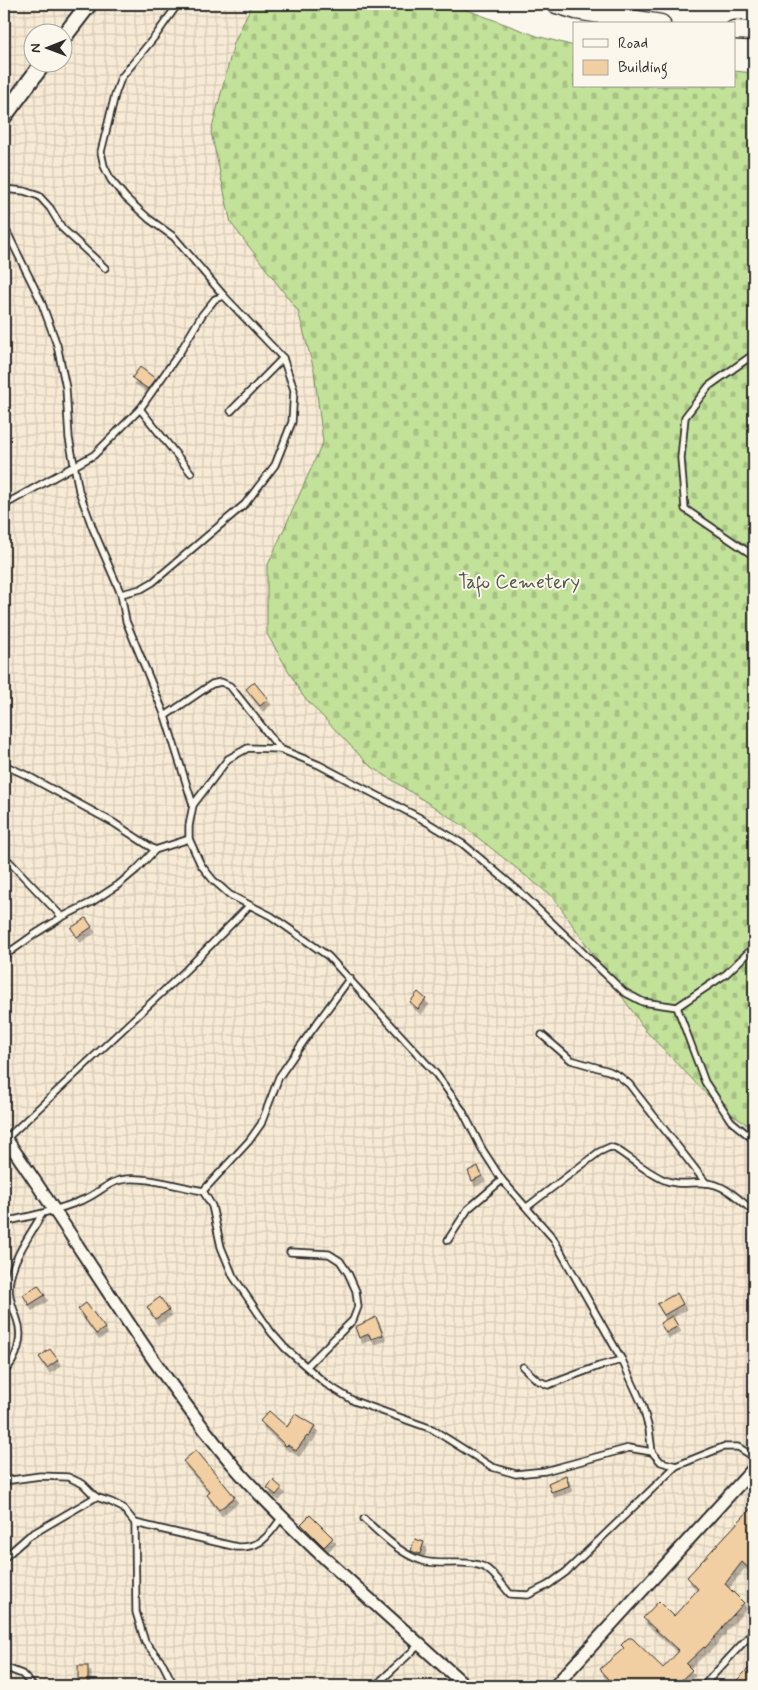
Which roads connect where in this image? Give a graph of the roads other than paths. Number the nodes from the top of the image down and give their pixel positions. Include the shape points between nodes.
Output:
1 (89, 4) edge
2 (178, 4) edge
3 (556, 4) edge
4 (649, 22) edge
5 (72, 26) edge
6 (736, 30) edge
7 (754, 31) edge
8 (37, 72) edge
9 (4, 116) edge
10 (4, 190) edge
11 (4, 230) edge
12 (105, 268) dead end
13 (224, 296) junction
14 (754, 354) edge
15 (283, 358) junction
16 (140, 409) junction
17 (231, 411) dead end
18 (74, 467) junction
19 (191, 473) dead end
20 (4, 505) edge
21 (754, 556) edge
22 (122, 594) junction
23 (165, 716) junction
24 (280, 749) junction
25 (4, 765) edge
26 (193, 805) junction
27 (189, 839) junction
28 (155, 850) junction
29 (4, 856) edge
30 (249, 906) junction
31 (62, 917) junction
32 (754, 947) edge
33 (4, 956) edge
34 (350, 978) junction
35 (678, 1007) junction
36 (542, 1035) dead end
37 (5, 1137) edge
38 (754, 1140) edge
39 (502, 1180) junction
40 (706, 1183) junction
41 (203, 1191) junction
42 (527, 1207) junction
43 (48, 1212) junction
44 (754, 1212) edge
45 (4, 1222) edge
46 (448, 1240) dead end
47 (290, 1252) dead end
48 (622, 1360) junction
49 (307, 1366) junction
50 (523, 1367) dead end
51 (4, 1372) edge
52 (652, 1452) junction
53 (754, 1457) edge
54 (676, 1466) junction
55 (754, 1468) edge
56 (4, 1482) edge
57 (96, 1497) junction
58 (282, 1517) junction
59 (364, 1519) dead end
60 (135, 1524) junction
61 (4, 1558) edge
62 (754, 1631) edge
63 (420, 1644) junction
64 (4, 1667) edge
65 (34, 1686) edge
66 (174, 1686) edge
67 (375, 1686) edge
68 (466, 1686) edge
69 (556, 1686) edge
70 (703, 1686) edge

1 - 5 street
2 - 13 lane via 122,78 102,152 104,166 126,198 174,237
3 - 4 main road
6 - 7 main road
8 - 9 street
10 - 12 lane via 40,196 62,228
11 - 18 lane via 41,301 56,345 66,388
13 - 15 lane
13 - 16 lane via 215,299 202,315
14 - 21 lane via 709,386 685,417 681,458 685,509
15 - 17 lane
15 - 22 lane via 294,390 292,422 275,465 245,504 202,542 154,582
16 - 18 lane via 94,455
16 - 19 lane
18 - 20 lane
18 - 22 lane via 93,529
22 - 23 lane via 126,621
23 - 24 lane via 212,684 221,682 230,686
23 - 26 lane
24 - 26 lane via 248,748 228,759
24 - 35 lane via 374,793 463,844 520,892 624,992 644,1002
25 - 28 lane via 114,823
26 - 27 lane
27 - 28 lane
27 - 30 lane via 213,880
28 - 31 lane via 118,885
29 - 31 lane
30 - 34 lane via 271,916 328,956
30 - 37 lane via 186,970
31 - 33 lane
32 - 35 lane via 726,974
34 - 39 lane via 436,1074 462,1110
34 - 41 lane via 279,1078 261,1124
35 - 38 lane via 705,1082 731,1121
36 - 40 lane via 571,1060 620,1076 629,1084
37 - 43 street
39 - 42 lane
39 - 46 lane via 468,1209
40 - 42 lane via 674,1183 662,1179 610,1147
40 - 44 lane via 727,1190
41 - 43 lane via 125,1179 104,1186 88,1198
41 - 49 lane via 212,1206 221,1247 233,1276 271,1332
42 - 48 lane via 553,1238
43 - 45 lane
43 - 51 lane via 17,1260 10,1277 8,1293 20,1333 14,1358
43 - 58 street via 192,1414 234,1466
47 - 49 lane via 329,1254 340,1261 356,1291 358,1308 353,1320
48 - 50 lane via 548,1385
48 - 52 lane via 642,1404
49 - 52 lane via 326,1384 354,1401 432,1429 492,1467 516,1474 545,1471 629,1448
52 - 54 lane via 661,1462
53 - 54 lane via 738,1447 723,1446
54 - 59 lane via 566,1572 528,1595 510,1594 484,1567 422,1561 403,1551
55 - 69 street
56 - 57 lane via 40,1476 68,1477 83,1484
57 - 60 lane via 123,1508
57 - 61 lane via 29,1536
58 - 60 lane via 265,1539 247,1547
58 - 63 street
60 - 66 lane via 136,1612 145,1642 163,1664
62 - 70 lane
63 - 67 lane
63 - 68 street
64 - 65 lane via 22,1674

